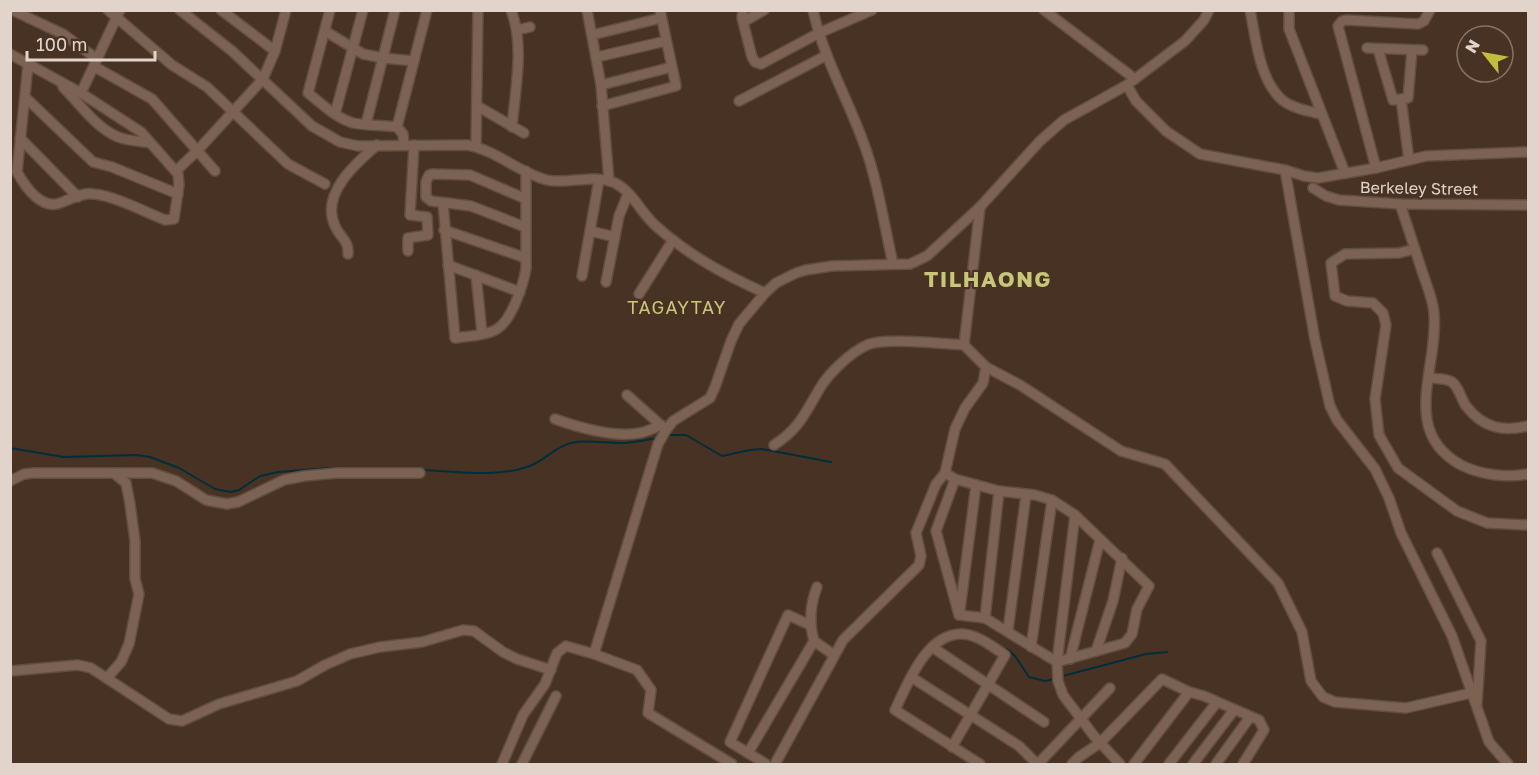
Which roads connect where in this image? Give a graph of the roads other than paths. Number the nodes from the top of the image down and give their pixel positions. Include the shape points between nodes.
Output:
1 (108, 10) edge
2 (180, 10) edge
3 (221, 10) edge
4 (286, 10) edge
5 (330, 10) edge
6 (363, 10) edge
7 (394, 10) edge
8 (427, 10) edge
9 (478, 10) edge
10 (510, 10) edge
11 (587, 10) edge
12 (743, 10) edge
13 (764, 10) edge
14 (813, 10) edge
15 (872, 10) edge
16 (1044, 10) edge
17 (1209, 10) edge
18 (1250, 10) edge
19 (1289, 10) edge
20 (1430, 10) edge
21 (11, 12) edge
22 (118, 14) edge
23 (660, 14) edge
24 (742, 22) junction
25 (530, 27) dead end
26 (517, 30) junction
27 (325, 31) junction
28 (819, 33) junction
29 (592, 35) junction
30 (666, 41) junction
31 (353, 48) junction
32 (1367, 48) dead end
33 (1378, 49) junction
34 (1412, 50) junction
35 (1423, 50) dead end
36 (275, 51) junction
37 (10, 54) edge
38 (827, 55) junction
39 (597, 57) junction
40 (383, 58) junction
41 (414, 61) junction
42 (96, 63) junction
43 (28, 65) junction
44 (672, 67) junction
45 (263, 79) junction
46 (1131, 82) junction
47 (602, 85) junction
48 (24, 98) junction
49 (82, 98) junction
50 (1401, 99) junction
51 (739, 101) dead end
52 (477, 106) junction
53 (602, 106) junction
54 (234, 112) junction
55 (335, 114) junction
56 (1321, 114) junction
57 (366, 124) junction
58 (397, 127) junction
59 (512, 127) junction
60 (524, 133) dead end
61 (20, 138) junction
62 (150, 143) junction
63 (377, 145) junction
64 (409, 145) junction
65 (476, 146) junction
66 (198, 150) junction
67 (1528, 152) edge
68 (1409, 160) junction
69 (1376, 168) junction
70 (1285, 170) junction
71 (176, 171) junction
72 (215, 171) dead end
73 (526, 171) junction
74 (1345, 173) junction
75 (604, 181) junction
76 (325, 184) dead end
77 (1313, 188) dead end
78 (178, 194) junction
79 (628, 194) junction
80 (78, 197) junction
81 (526, 200) junction
82 (443, 203) junction
83 (1400, 204) junction
84 (1528, 205) edge
85 (980, 207) junction
86 (525, 227) junction
87 (444, 230) junction
88 (590, 231) junction
89 (615, 237) junction
90 (673, 240) junction
91 (1415, 249) junction
92 (408, 251) dead end
93 (348, 254) dead end
94 (526, 258) junction
95 (893, 264) junction
96 (448, 265) junction
97 (476, 275) junction
98 (582, 276) dead end
99 (606, 282) dead end
100 (520, 292) junction
101 (765, 292) junction
102 (639, 294) dead end
103 (483, 333) junction
104 (964, 345) junction
105 (986, 367) junction
106 (1429, 378) junction
107 (627, 395) dead end
108 (555, 419) dead end
109 (1528, 426) edge
110 (663, 428) junction
111 (774, 445) dead end
112 (420, 473) dead end
113 (945, 473) junction
114 (115, 474) junction
115 (1528, 474) edge
116 (955, 479) junction
117 (10, 481) edge
118 (976, 485) junction
119 (999, 491) junction
120 (1026, 495) junction
121 (1052, 500) junction
122 (1075, 515) junction
123 (1528, 525) edge
124 (1100, 540) junction
125 (1437, 553) dead end
126 (1122, 558) junction
127 (817, 587) dead end
128 (959, 615) junction
129 (985, 618) junction
130 (810, 625) junction
131 (1008, 630) junction
132 (814, 641) junction
133 (932, 647) junction
134 (1031, 647) junction
135 (1096, 651) junction
136 (594, 654) junction
137 (834, 655) junction
138 (1070, 658) junction
139 (1057, 662) junction
140 (551, 669) junction
141 (10, 671) edge
142 (910, 677) junction
143 (107, 678) junction
144 (988, 685) junction
145 (1110, 688) dead end
146 (1189, 692) junction
147 (1471, 693) junction
148 (556, 696) dead end
149 (1217, 702) junction
150 (1477, 709) junction
151 (1234, 710) junction
152 (971, 716) junction
153 (1250, 717) junction
154 (1081, 719) junction
155 (1044, 722) dead end
156 (1100, 743) junction
157 (952, 747) junction
158 (750, 754) junction
159 (1078, 762) edge
160 (502, 765) edge
161 (522, 765) edge
162 (732, 765) edge
163 (747, 765) edge
164 (766, 765) edge
165 (775, 765) edge
166 (980, 765) edge
167 (1037, 765) edge
168 (1120, 765) edge
169 (1134, 765) edge
170 (1169, 765) edge
171 (1193, 765) edge
172 (1216, 765) edge
173 (1243, 765) edge
174 (1508, 765) edge

1 - 22 street
2 - 45 street
3 - 36 street
4 - 36 street
5 - 27 street
6 - 31 street
7 - 40 street
8 - 41 street
9 - 52 street
10 - 26 street
11 - 29 street
12 - 24 street
13 - 24 street
14 - 28 street
15 - 28 street
16 - 46 street
17 - 46 street via 1185,41
18 - 56 street via 1269,84 1282,100
19 - 56 street via 1289,29
20 - 69 street via 1418,24 1346,20 1338,26
21 - 42 street via 63,34
22 - 42 street
22 - 54 street via 172,64 207,87
23 - 29 street
23 - 30 street
24 - 28 street via 752,57 759,64
25 - 26 street
26 - 59 street
27 - 31 street
27 - 55 street via 308,93
28 - 38 street
29 - 39 street
30 - 39 street
30 - 44 street
31 - 40 street
31 - 55 street
32 - 33 street
33 - 34 street
33 - 50 street via 1393,100
34 - 35 street
34 - 50 street via 1408,98
36 - 45 street
37 - 43 street
38 - 51 street
38 - 95 street via 865,147
39 - 47 street
40 - 41 street
40 - 57 street
41 - 58 street
42 - 49 street
42 - 66 street via 152,99
43 - 48 street
43 - 49 street
44 - 47 street
44 - 53 street via 676,86
45 - 54 street
45 - 63 street via 320,132 350,146
46 - 70 street via 1136,101 1166,131 1200,154
46 - 85 street via 1064,120
47 - 53 street
48 - 61 street
48 - 78 street via 93,162
49 - 62 street via 125,120
49 - 62 street via 94,121 109,132
50 - 68 street
52 - 59 street
52 - 65 street
53 - 75 street
54 - 66 street
54 - 76 street via 288,164
55 - 57 street
56 - 74 street
57 - 58 street
58 - 64 street
59 - 60 street
61 - 80 street
61 - 80 street via 17,172 33,194 48,205
62 - 71 street
63 - 64 street
63 - 93 street via 350,170 334,200 334,226 348,243
64 - 65 street
64 - 92 street via 410,215 427,217 428,235 408,238
65 - 73 street
66 - 71 street
66 - 72 street
67 - 68 street
68 - 69 street
69 - 74 street
70 - 74 street via 1318,178
70 - 147 street via 1330,406 1375,469 1401,533 1452,636
71 - 78 street
73 - 75 street via 553,181
73 - 81 street
75 - 79 street
75 - 88 street
77 - 83 street, Berkeley Street via 1339,200
78 - 80 street via 174,219 165,220 93,193
79 - 89 street
79 - 90 street
81 - 82 street via 470,175 432,174 427,178 426,198
81 - 86 street
82 - 86 street via 471,206
82 - 87 street
83 - 84 street, Berkeley Street
83 - 91 street
85 - 95 street via 927,256 909,264
85 - 104 street
86 - 94 street
87 - 94 street
87 - 96 street
88 - 89 street
88 - 98 street
89 - 99 street
90 - 101 street via 729,276
90 - 102 street
91 - 106 street via 1434,314
91 - 123 street via 1345,254 1331,263 1335,296 1373,303 1383,314 1386,325 1375,399 1379,435 1398,468 1457,511 1487,523
94 - 100 street
95 - 101 street via 806,270
96 - 97 street
96 - 103 street via 455,338
97 - 100 street
97 - 103 street
100 - 103 street via 498,329
101 - 110 street via 731,341 710,398
104 - 105 street
104 - 111 street via 885,341 868,345 826,378 802,420 791,434
105 - 113 street via 983,383 955,429
105 - 147 street via 1121,451 1165,465 1278,583 1302,632 1311,681 1323,697 1335,702 1397,709
106 - 109 street via 1450,380 1466,406 1489,425 1510,430
106 - 115 street via 1426,421 1436,443 1451,459 1495,475
107 - 110 street
108 - 110 street via 621,434
110 - 136 street
112 - 114 street via 304,476 284,480 227,504 206,500 176,481 152,473
113 - 116 street
113 - 137 street via 936,484 916,533 919,565 843,640
114 - 117 street via 34,473
114 - 143 street via 126,483 139,594 129,644 121,662
116 - 118 street
116 - 128 street via 936,531
118 - 119 street
118 - 128 street
119 - 120 street
119 - 129 street
120 - 121 street
120 - 131 street
121 - 122 street
121 - 134 street
122 - 124 street
122 - 139 street
124 - 126 street
124 - 138 street
125 - 150 street via 1481,640
126 - 135 street
126 - 135 street via 1149,586 1125,643
127 - 130 street
128 - 129 street
129 - 131 street
130 - 132 street
130 - 158 street via 788,615 730,742
131 - 134 street
132 - 137 street
132 - 158 street
133 - 142 street
133 - 144 street
133 - 144 street via 948,636 964,634 1005,655
134 - 139 street
135 - 138 street
136 - 140 street via 566,646 557,653
136 - 162 street via 637,670 651,690 648,713
137 - 165 street
138 - 139 street
139 - 154 street via 1063,695
140 - 143 street via 516,659 474,631 463,630 422,642 350,654 297,681 219,704 182,721 169,718
140 - 160 street via 523,715
141 - 143 street via 78,665
142 - 152 street
142 - 157 street via 895,710
144 - 152 street
144 - 155 street
145 - 154 street
146 - 149 street
146 - 156 street via 1162,679
146 - 169 street
147 - 150 street
148 - 161 street
149 - 151 street
149 - 170 street
150 - 174 street via 1489,742
151 - 153 street
151 - 171 street
152 - 157 street
152 - 167 street via 1019,746
153 - 172 street
153 - 173 street via 1259,720 1264,730
154 - 156 street
154 - 167 street
156 - 159 street
156 - 168 street
157 - 166 street
158 - 163 street
158 - 164 street

